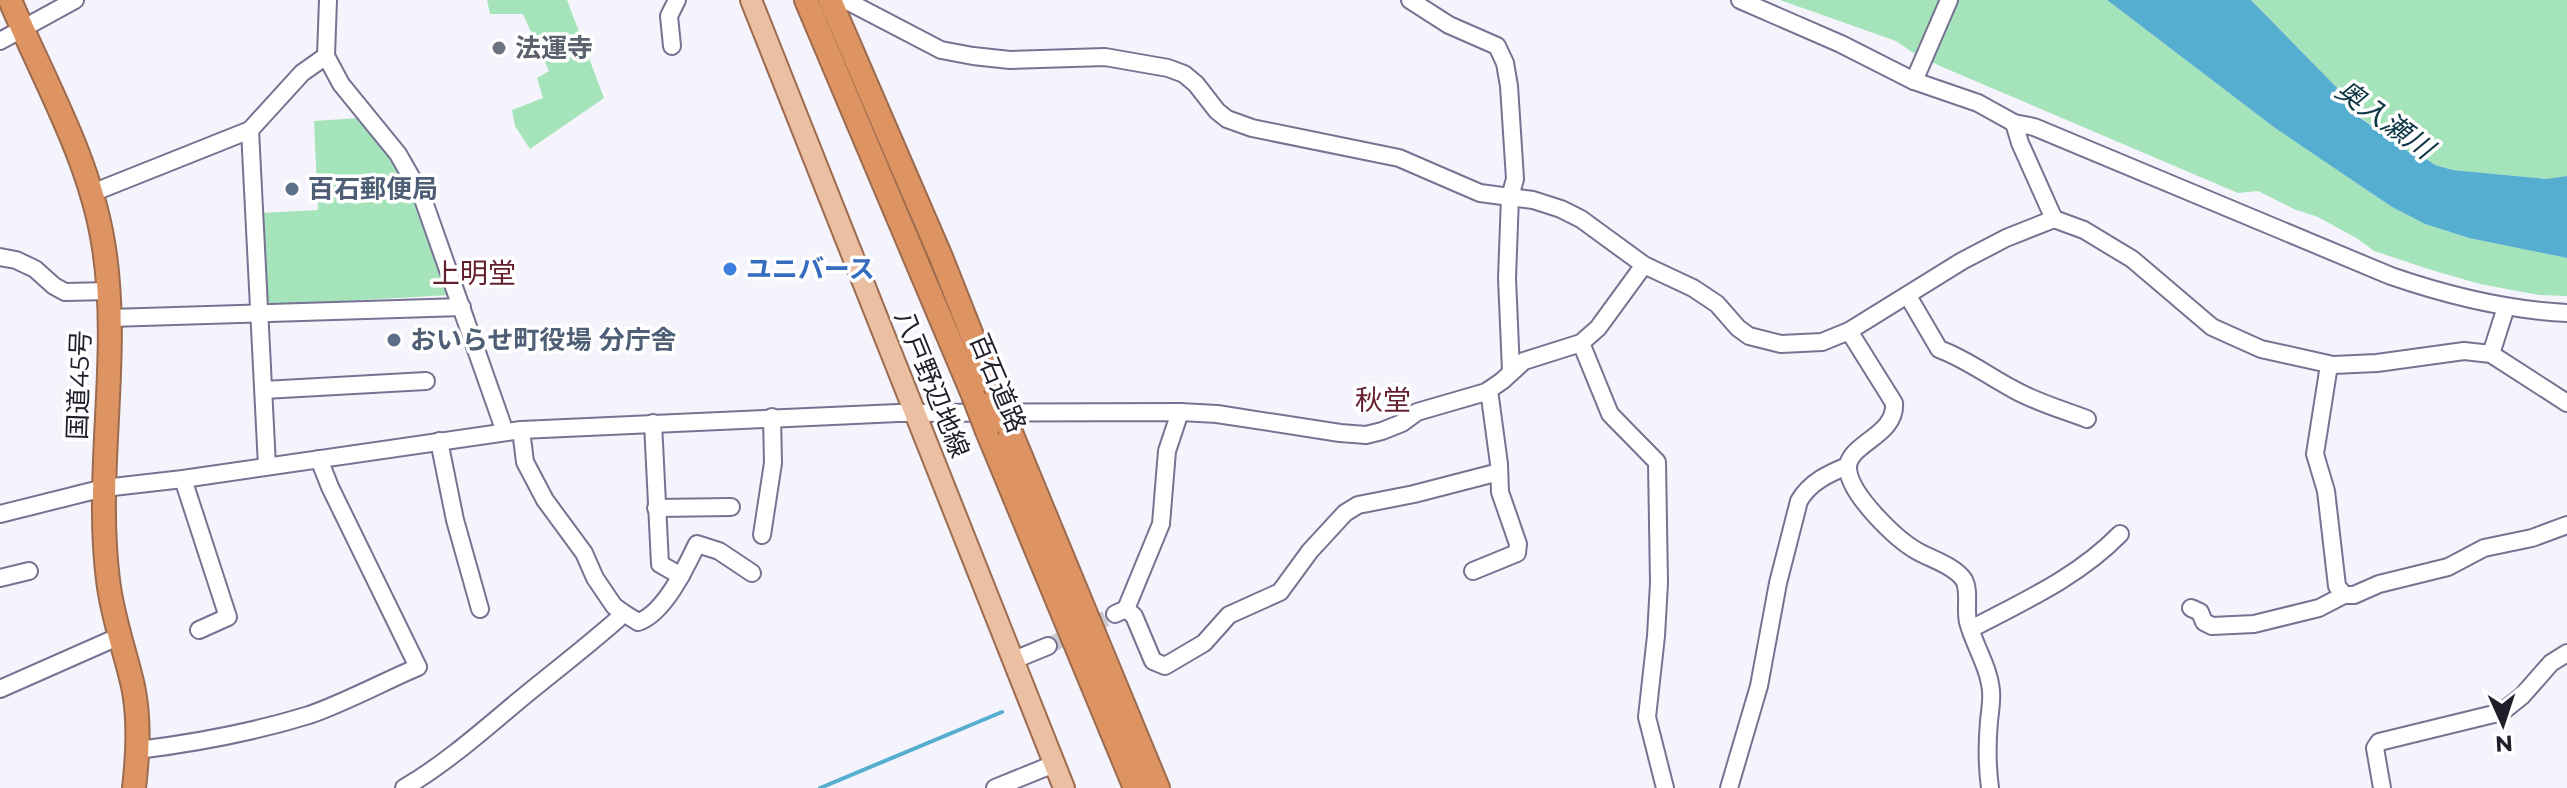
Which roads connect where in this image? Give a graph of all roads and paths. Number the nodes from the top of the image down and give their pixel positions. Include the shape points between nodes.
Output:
1 (10, 0) edge
2 (75, 0) edge
3 (328, 0) edge
4 (677, 0) edge
5 (751, 0) edge
6 (1410, 0) edge
7 (1740, 0) edge
8 (1949, 0) edge
9 (816, 4) edge
10 (842, 11) edge
11 (21, 28) junction
12 (0, 41) edge
13 (672, 46) dead end
14 (326, 56) junction
15 (1916, 77) junction
16 (2014, 123) junction
17 (250, 130) junction
18 (92, 193) junction
19 (1510, 197) junction
20 (2054, 219) junction
21 (0, 257) edge
22 (1644, 265) junction
23 (109, 291) junction
24 (1908, 296) junction
25 (462, 307) junction
26 (2506, 307) junction
27 (260, 312) junction
28 (2567, 313) edge
29 (110, 318) junction
30 (1849, 331) junction
31 (1581, 343) junction
32 (2491, 354) junction
33 (2329, 365) junction
34 (1511, 371) junction
35 (426, 381) dead end
36 (264, 390) junction
37 (1489, 390) junction
38 (2567, 403) edge
39 (1180, 412) junction
40 (916, 414) junction
41 (772, 417) junction
42 (2087, 419) dead end
43 (653, 423) junction
44 (513, 431) junction
45 (439, 441) junction
46 (319, 459) junction
47 (267, 466) junction
48 (1847, 466) junction
49 (1499, 472) junction
50 (183, 479) junction
51 (104, 488) junction
52 (731, 507) dead end
53 (656, 508) junction
54 (0, 514) edge
55 (2567, 525) edge
56 (2120, 534) dead end
57 (762, 535) dead end
58 (29, 571) dead end
59 (1473, 571) dead end
60 (752, 573) dead end
61 (681, 576) junction
62 (0, 578) edge
63 (2344, 595) junction
64 (2191, 608) dead end
65 (480, 609) dead end
66 (622, 612) junction
67 (1971, 629) junction
68 (199, 630) dead end
69 (120, 636) junction
70 (1048, 646) tunnel mouth
71 (2567, 653) edge
72 (1014, 660) junction
73 (0, 689) edge
74 (138, 750) junction
75 (1054, 764) junction
76 (134, 788) edge
77 (404, 788) edge
78 (995, 788) edge
79 (1064, 788) edge
80 (1135, 788) edge
81 (1158, 788) edge
82 (1665, 788) edge
83 (1729, 788) edge
84 (1990, 788) edge
85 (2382, 788) edge

1 - 11 highway, 国道45号
2 - 11 street
3 - 14 street
4 - 13 street via 669,16
5 - 40 main road, 八戸野辺地線
6 - 19 street via 1497,46 1509,86 1515,179
7 - 15 street
8 - 15 street
9 - 10 highway, 百石道路
9 - 80 highway, 百石道路, bridge
10 - 19 street via 963,54 1010,60 1105,57 1168,68 1196,84 1227,119 1399,158 1480,193
10 - 81 highway, 百石道路, bridge
11 - 12 street
11 - 18 highway, 国道45号
14 - 17 street via 302,73
14 - 25 street via 422,196
15 - 16 street
16 - 20 street
16 - 26 street via 2391,276 2449,296
17 - 18 street
17 - 27 street
18 - 23 highway, 国道45号
19 - 22 street via 1581,219
19 - 34 street
20 - 24 street via 1962,261
20 - 33 street via 2132,259 2212,327 2261,349
21 - 23 street via 35,269 65,292
22 - 30 street via 1693,288 1758,339 1822,342
22 - 31 street
23 - 29 highway, 国道45号
24 - 30 street
24 - 42 street via 1939,349 1965,358 2046,406
25 - 27 street
25 - 44 street
26 - 28 street
26 - 32 street
27 - 29 street
27 - 36 street
29 - 51 highway, 国道45号
30 - 48 street via 1894,403 1895,414
31 - 34 street via 1537,356
31 - 82 street via 1610,414 1657,462 1659,583 1647,717
32 - 33 street via 2464,351
32 - 38 street
33 - 63 street via 2315,454 2326,491 2337,586
34 - 37 street
35 - 36 street
36 - 47 street
37 - 39 street via 1417,412 1366,435
37 - 49 street
39 - 40 street
39 - 49 street via 1167,451 1161,524 1120,611 1134,616 1153,661 1165,666 1204,643 1229,615 1280,592 1310,551 1358,505
40 - 41 street
40 - 72 main road, 八戸野辺地線
41 - 43 street
41 - 57 street via 773,463
43 - 44 street
43 - 53 street
44 - 45 street
44 - 66 street via 545,500
45 - 46 street
45 - 65 street
46 - 47 street
46 - 74 street via 418,667 312,714
47 - 50 street
48 - 67 street via 1861,499 1899,537 1965,581
48 - 83 street via 1806,489 1799,501 1759,686
49 - 59 street via 1517,553
50 - 51 street
50 - 68 street via 228,617
51 - 54 street
51 - 69 highway, 国道45号 via 108,580
52 - 53 street
53 - 61 street via 660,564
55 - 63 street via 2484,548 2448,567
56 - 67 street via 2064,580
58 - 62 street
60 - 61 street via 719,551 697,544
61 - 66 street via 644,620
63 - 64 street via 2319,608 2254,624 2212,626
66 - 77 street via 572,661
67 - 84 street via 1991,687
69 - 73 street
69 - 74 highway, 国道45号 via 133,687
70 - 72 street
71 - 85 street via 2502,712 2379,742 2375,748
72 - 75 main road, 八戸野辺地線
74 - 76 highway, 国道45号
75 - 78 street
75 - 79 main road, 八戸野辺地線

